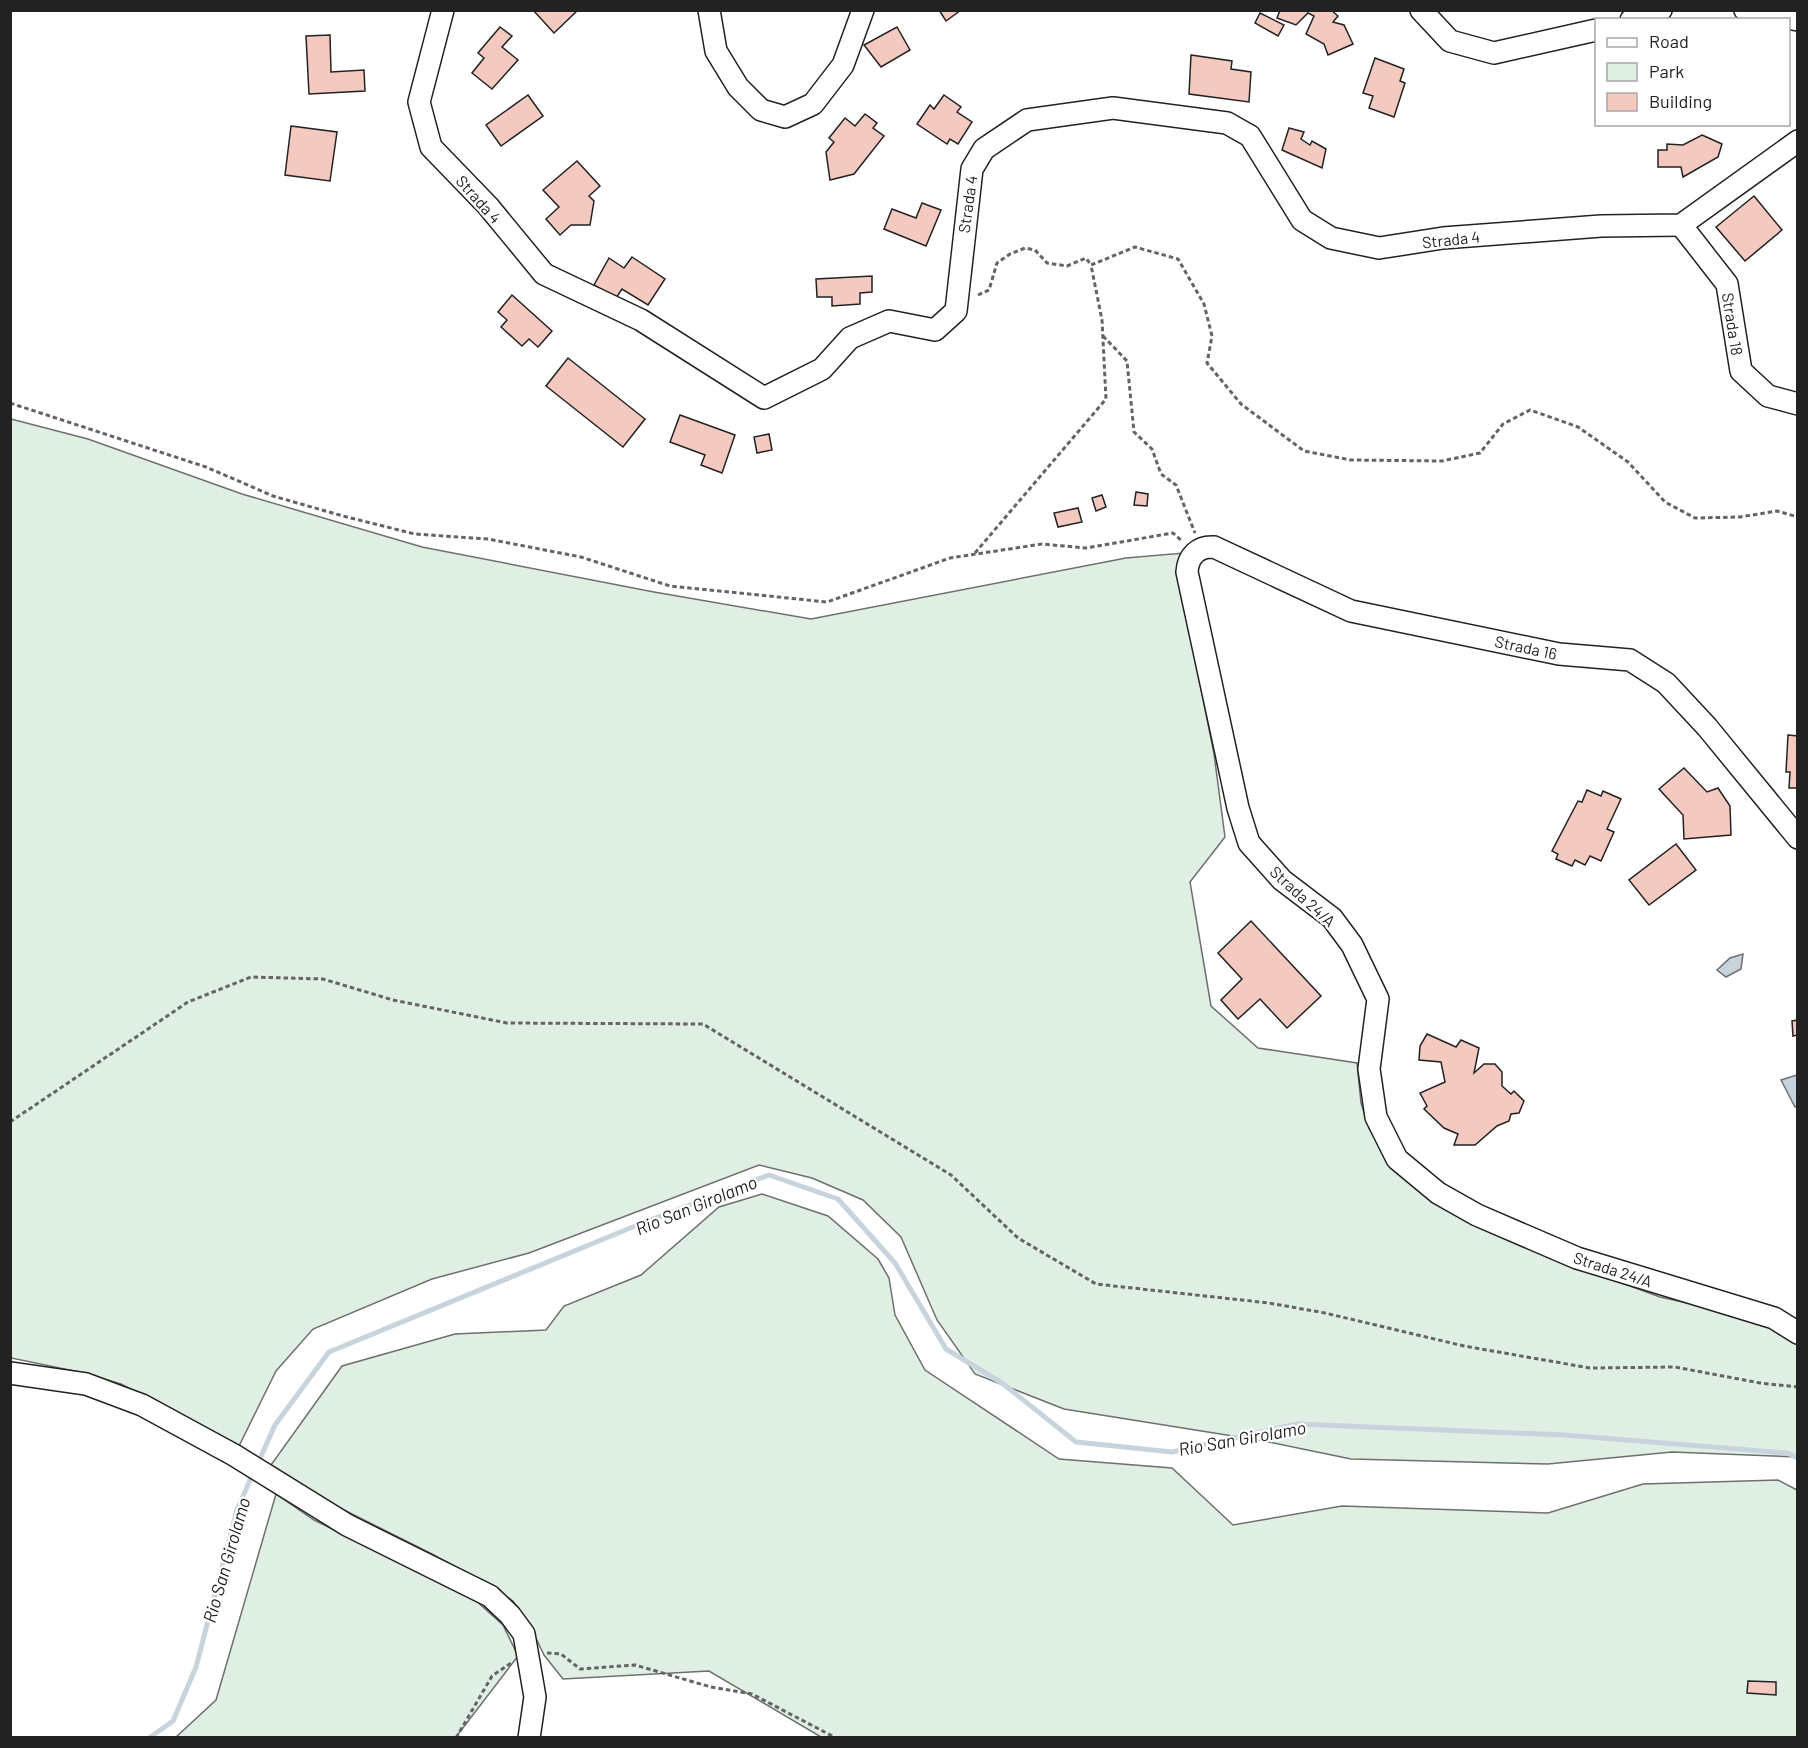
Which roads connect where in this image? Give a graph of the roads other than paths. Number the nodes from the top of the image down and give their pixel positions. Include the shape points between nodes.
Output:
1 (443, 10) edge
2 (709, 10) edge
3 (863, 10) edge
4 (1421, 10) edge
5 (1661, 10) edge
6 (1745, 10) edge
7 (1637, 18) edge
8 (1787, 18) edge
9 (1595, 30) edge
10 (1797, 141) edge
11 (1681, 225) junction
12 (1797, 404) edge
13 (1197, 551) joint
14 (1797, 838) edge
15 (1797, 1333) edge
16 (10, 1372) edge
17 (529, 1737) edge

1 - 11 street, Strada 4 via 419,102 431,147 488,206 544,274 641,320 764,398 822,369 850,338 889,321 935,330 956,311 972,169 984,149 1028,120 1113,108 1227,123 1250,136 1302,220 1331,238 1379,248 1443,238 1601,226
2 - 3 street via 716,51 738,87 761,110 785,117 813,104 843,65
4 - 9 street via 1450,41 1494,53
5 - 7 street
6 - 8 street
10 - 11 street
11 - 12 street, Strada 18 via 1727,284 1741,371 1768,396
13 - 14 street, Strada 16 via 1207,547 1221,550 1351,611 1559,654 1630,660 1666,683
13 - 15 street, Strada 24/A via 1190,558 1187,572 1238,808 1250,843 1281,880 1332,918 1352,945 1378,999 1369,1069 1376,1117 1397,1159 1438,1193 1477,1215 1577,1258 1774,1318
16 - 17 street via 86,1384 142,1405 234,1455 347,1525 490,1596 524,1634 535,1697

